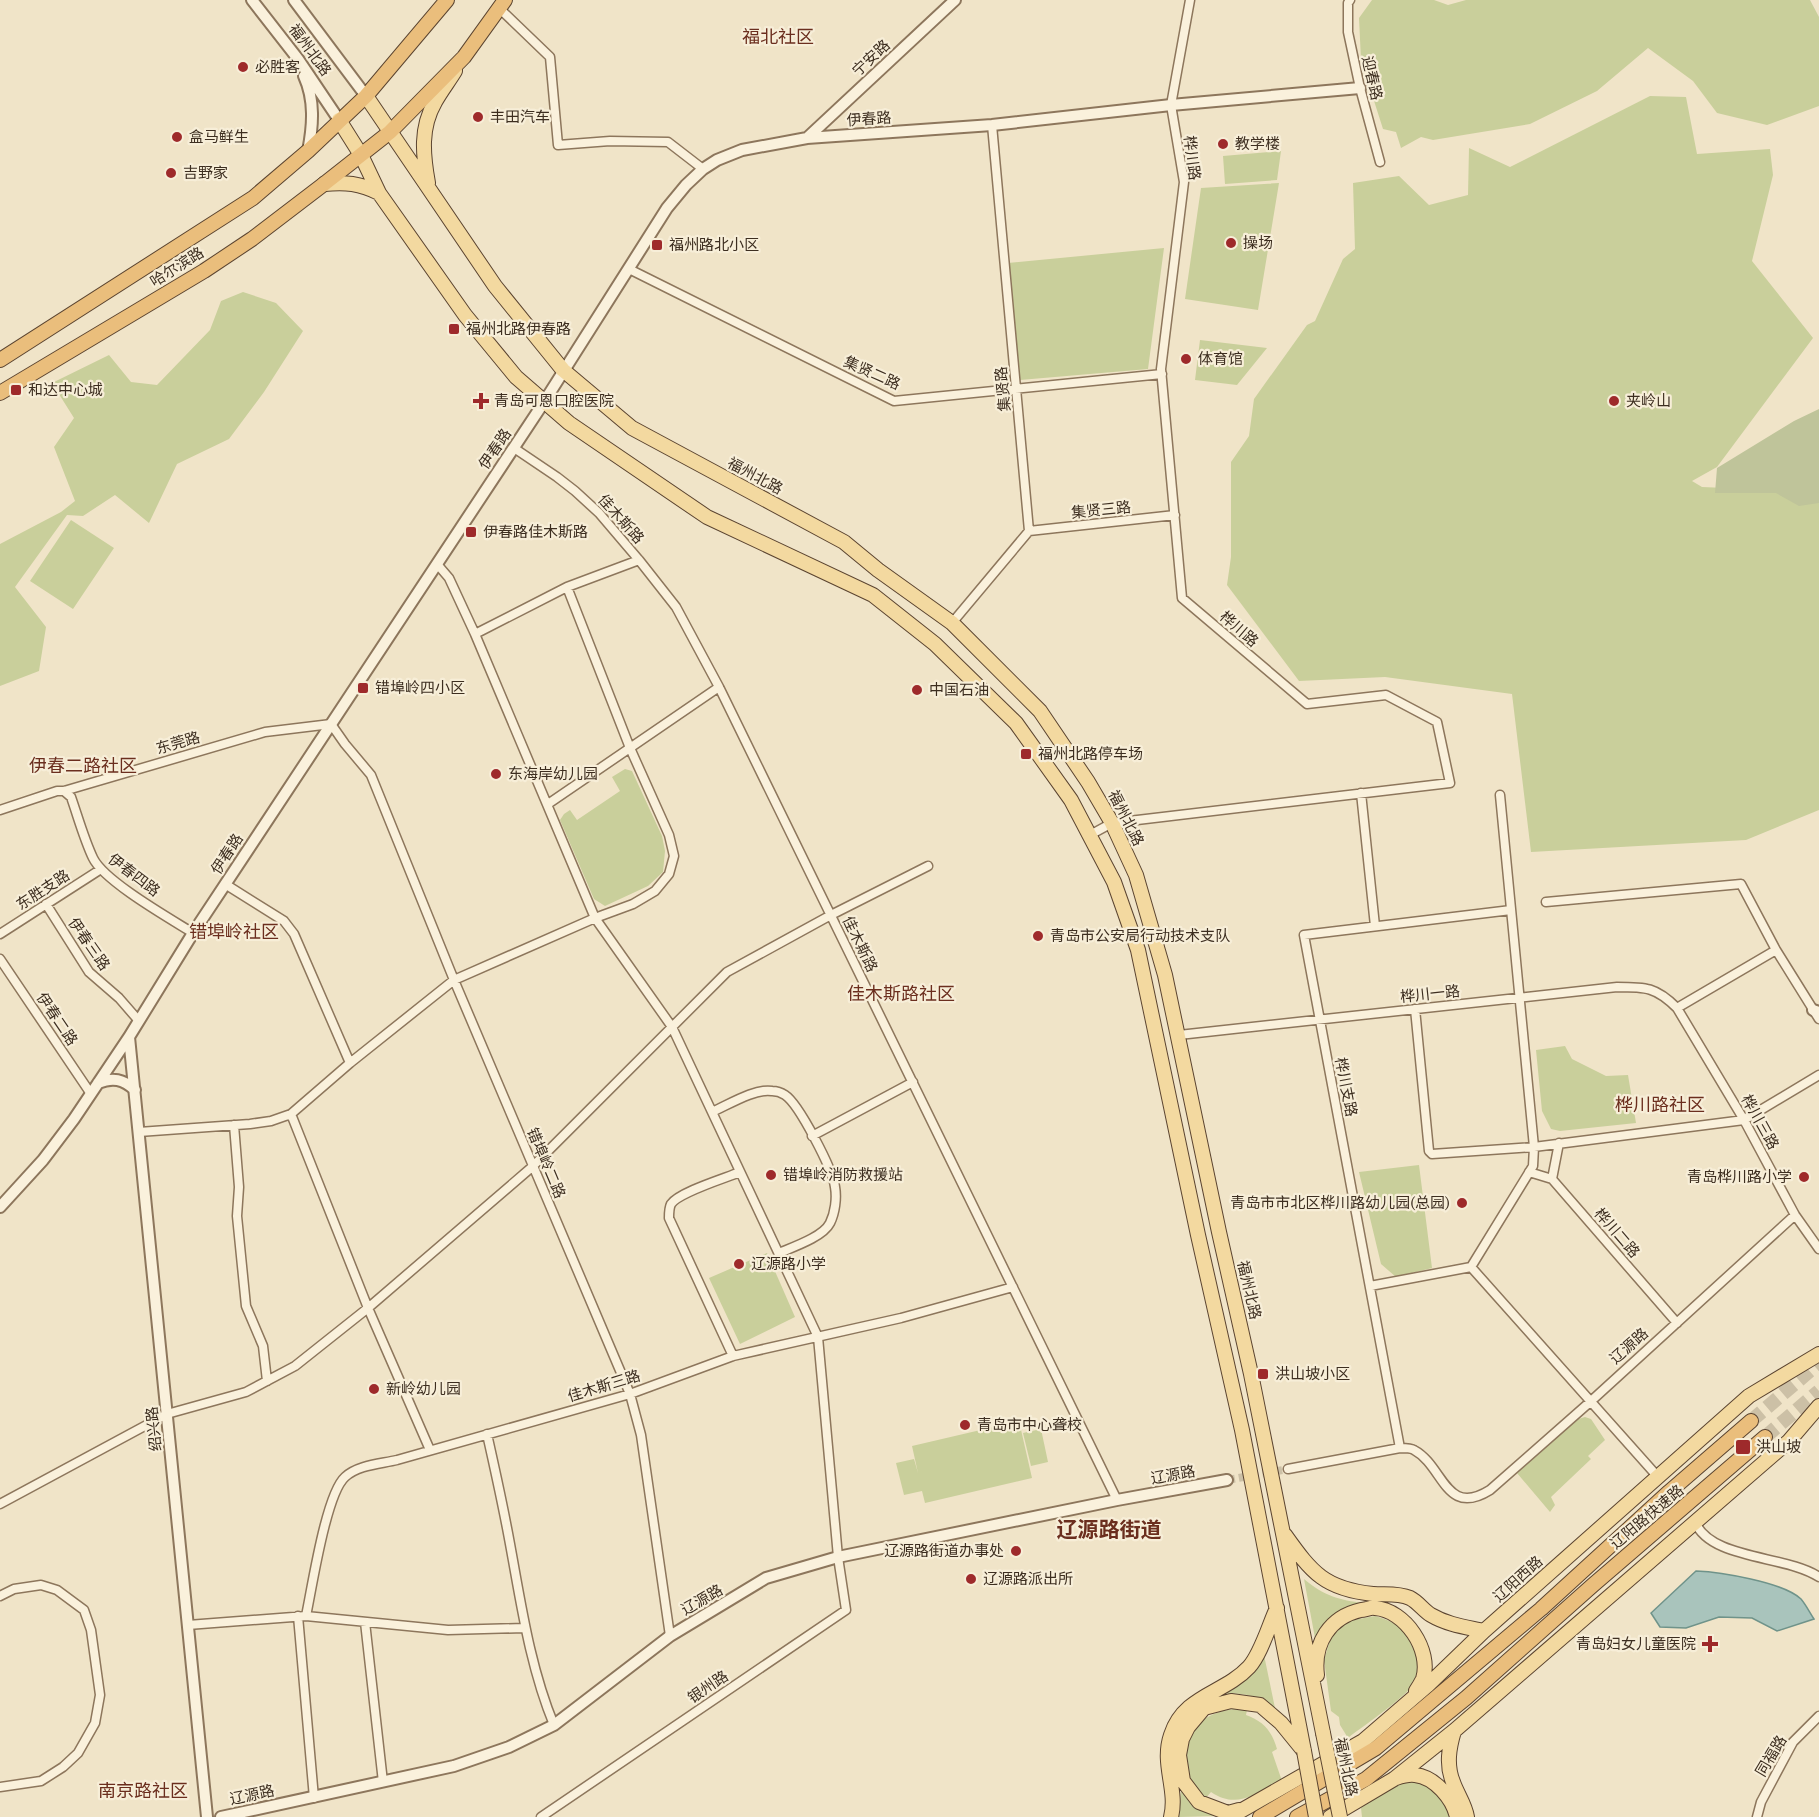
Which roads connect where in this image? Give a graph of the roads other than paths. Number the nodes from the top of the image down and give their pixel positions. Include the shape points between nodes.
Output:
1 (252, 0) edge
2 (294, 0) edge
3 (447, 0) edge
4 (955, 0) edge
5 (1190, 0) edge
6 (1350, 0) edge
7 (502, 4) edge
8 (464, 57) junction
9 (298, 59) junction
10 (1360, 88) junction
11 (366, 96) junction
12 (1171, 105) junction
13 (339, 120) junction
14 (992, 125) junction
15 (390, 132) junction
16 (807, 138) junction
17 (308, 151) junction
18 (361, 155) junction
19 (1380, 162) dead end
20 (703, 169) junction
21 (324, 184) junction
22 (429, 188) junction
23 (379, 193) junction
24 (629, 269) junction
25 (0, 360) edge
26 (563, 370) junction
27 (1162, 374) junction
28 (1016, 389) junction
29 (0, 393) edge
30 (544, 402) junction
31 (514, 448) junction
32 (1175, 515) junction
33 (1029, 531) junction
34 (639, 560) junction
35 (437, 564) junction
36 (567, 586) junction
37 (952, 623) junction
38 (475, 634) junction
39 (719, 687) junction
40 (331, 724) junction
41 (630, 748) junction
42 (64, 791) junction
43 (1361, 793) junction
44 (1500, 795) dead end
45 (548, 804) junction
46 (0, 810) edge
47 (1112, 823) junction
48 (1090, 835) junction
49 (927, 866) dead end
50 (101, 869) junction
51 (225, 884) junction
52 (1546, 902) dead end
53 (46, 904) junction
54 (1511, 910) junction
55 (831, 915) junction
56 (595, 918) junction
57 (1374, 926) junction
58 (193, 933) junction
59 (0, 934) edge
60 (1776, 950) junction
61 (0, 958) edge
62 (454, 980) junction
63 (1519, 998) junction
64 (1677, 1008) junction
65 (1415, 1009) junction
66 (1817, 1014) edge
67 (1320, 1019) junction
68 (139, 1021) junction
69 (672, 1027) junction
70 (1179, 1035) junction
71 (129, 1037) junction
72 (350, 1063) junction
73 (1819, 1075) edge
74 (913, 1082) junction
75 (98, 1083) junction
76 (135, 1090) junction
77 (91, 1094) junction
78 (712, 1112) junction
79 (291, 1114) junction
80 (1744, 1120) junction
81 (234, 1125) junction
82 (139, 1132) junction
83 (812, 1136) junction
84 (1559, 1143) junction
85 (1534, 1147) junction
86 (532, 1167) junction
87 (740, 1172) junction
88 (1528, 1172) junction
89 (1552, 1179) junction
90 (0, 1207) edge
91 (1795, 1215) junction
92 (1819, 1249) edge
93 (779, 1253) junction
94 (1471, 1267) junction
95 (1013, 1287) junction
96 (1370, 1287) junction
97 (368, 1308) junction
98 (1677, 1323) junction
99 (818, 1337) junction
100 (1819, 1354) edge
101 (733, 1356) junction
102 (267, 1381) junction
103 (630, 1394) junction
104 (1590, 1402) junction
105 (1819, 1406) edge
106 (167, 1414) junction
107 (1751, 1421) tunnel mouth
108 (487, 1434) junction
109 (1765, 1437) tunnel mouth
110 (1400, 1448) junction
111 (430, 1450) junction
112 (1288, 1469) tunnel mouth
113 (1658, 1476) junction
114 (1227, 1480) tunnel mouth
115 (1118, 1500) junction
116 (0, 1504) edge
117 (1695, 1522) junction
118 (1282, 1530) junction
119 (838, 1557) junction
120 (1819, 1577) edge
121 (0, 1596) edge
122 (1276, 1608) junction
123 (302, 1616) junction
124 (365, 1622) junction
125 (188, 1625) junction
126 (524, 1628) junction
127 (1484, 1631) junction
128 (670, 1636) junction
129 (1412, 1699) junction
130 (1819, 1716) edge
131 (554, 1725) junction
132 (1454, 1731) junction
133 (1323, 1733) junction
134 (1304, 1751) junction
135 (1394, 1779) junction
136 (383, 1782) junction
137 (0, 1787) edge
138 (314, 1798) junction
139 (1244, 1809) junction
140 (207, 1817) edge
141 (221, 1817) edge
142 (542, 1817) edge
143 (1171, 1817) edge
144 (1230, 1817) edge
145 (1260, 1817) edge
146 (1297, 1817) edge
147 (1316, 1817) edge
148 (1330, 1817) edge
149 (1340, 1817) edge
150 (1457, 1817) edge
151 (1467, 1817) edge
152 (1757, 1817) edge

1 - 9 street, 福州北路
2 - 11 street, 福州北路
3 - 11 highway
4 - 16 street, 宁安路
5 - 12 street, 桦川路
6 - 10 street, 迎春路 via 1348,32
7 - 8 highway
7 - 20 street via 550,57 558,145 668,142
8 - 15 highway
8 - 22 main road via 436,99 425,127 424,161
9 - 13 street, 福州北路
9 - 17 street via 312,105
10 - 12 street, 伊春路
10 - 19 street, 迎春路
11 - 13 highway, 哈尔滨路
11 - 15 main road, 福州北路
12 - 14 street, 伊春路
12 - 27 street, 桦川路 via 1184,182
13 - 17 highway, 哈尔滨路
13 - 18 main road
14 - 16 street, 伊春路
14 - 28 street, 集贤路
15 - 18 highway, 哈尔滨路
15 - 22 main road, 福州北路
16 - 20 street, 伊春路 via 742,150
17 - 25 highway, 哈尔滨路 via 253,198
18 - 21 highway, 哈尔滨路
18 - 23 main road
20 - 24 street, 伊春路 via 667,208
21 - 23 main road via 363,185
21 - 29 highway, 哈尔滨路 via 204,271
22 - 26 main road, 福州北路 via 495,286
23 - 30 main road via 465,315 516,377
24 - 26 street, 伊春路
24 - 28 street, 集贤二路 via 894,401
26 - 30 street, 伊春路
26 - 37 main road, 福州北路 via 632,428 844,542
27 - 28 street, 集贤二路
27 - 32 street, 桦川路
28 - 33 street, 集贤路
30 - 31 street, 伊春路
30 - 48 main road via 708,516 873,595 935,644 1016,723 1071,800
31 - 34 street, 佳木斯路 via 575,491
31 - 35 street, 伊春路
32 - 33 street, 集贤三路
32 - 43 street, 桦川路 via 1182,598 1307,704 1386,695 1437,722 1450,783
33 - 37 street
34 - 36 street
34 - 39 street, 佳木斯路 via 676,607
35 - 38 street via 449,578
35 - 40 street, 伊春路
36 - 38 street
36 - 41 street
37 - 47 main road, 福州北路 via 1040,711
38 - 45 street
39 - 41 street
39 - 55 street, 佳木斯路
40 - 42 street, 东莞路 via 265,732
40 - 51 street, 伊春路
40 - 62 street, 错埠岭二路 via 371,775
41 - 45 street
41 - 56 street via 669,835 674,856 669,874 655,891
42 - 46 street, 东莞路
42 - 50 street, 伊春四路 via 71,797 93,860
43 - 47 street, 桦川路
43 - 57 street
44 - 54 street
45 - 56 street
47 - 48 street, 桦川路
47 - 70 main road, 福州北路 via 1136,875
48 - 122 main road via 1114,882 1138,950 1242,1430
49 - 55 street
50 - 53 street, 东胜支路
50 - 58 street, 伊春四路
51 - 58 street, 伊春路
51 - 72 street via 284,921 294,934
52 - 60 street via 1741,884
53 - 59 street, 东胜支路
53 - 68 street, 伊春三路 via 89,972
54 - 57 street, 桦川支路
54 - 63 street
55 - 69 street via 727,972
55 - 74 street, 佳木斯路
56 - 62 street
56 - 69 street
57 - 67 street, 桦川支路 via 1304,934
58 - 68 street, 伊春路
60 - 64 street
60 - 66 street
61 - 77 street, 伊春二路
62 - 72 street
62 - 86 street, 错埠岭二路
63 - 64 street, 桦川一路 via 1634,987 1665,995
63 - 65 street, 桦川一路
63 - 85 street
64 - 80 street, 桦川三路
65 - 67 street, 桦川一路
65 - 85 street via 1429,1151 1432,1154
67 - 70 street, 桦川一路
67 - 96 street, 桦川支路
68 - 71 street, 伊春路
69 - 78 street
69 - 86 street
70 - 118 main road, 福州北路
71 - 75 street, 伊春路
71 - 76 street, 绍兴路
72 - 79 street
73 - 80 street
74 - 83 street
74 - 95 street, 佳木斯路
75 - 76 street via 116,1079
75 - 77 street, 伊春路
76 - 82 street, 绍兴路
77 - 90 street, 伊春路 via 43,1160
78 - 83 street via 769,1090 785,1094 797,1107
78 - 87 street
79 - 81 street via 271,1121
79 - 97 street
80 - 84 street
80 - 91 street, 桦川三路
81 - 82 street
81 - 102 street via 237,1216 246,1306 263,1346
82 - 106 street, 绍兴路
83 - 93 street via 835,1185 834,1212 829,1226 820,1234
84 - 85 street
84 - 89 street
85 - 88 street via 1533,1166
86 - 97 street
86 - 103 street, 错埠岭二路
87 - 93 street
87 - 101 street via 675,1200 669,1218
88 - 89 street
88 - 94 street
89 - 98 street, 桦川二路
91 - 92 street, 桦川三路
91 - 98 street, 辽源路
93 - 99 street
94 - 96 street
94 - 104 street
95 - 99 street, 佳木斯三路
95 - 115 street, 佳木斯路
96 - 110 street, 桦川支路
97 - 102 street via 295,1366
97 - 111 street
98 - 104 street, 辽源路
99 - 101 street, 佳木斯三路
99 - 119 street
100 - 113 main road, 辽阳西路 via 1749,1396
101 - 103 street, 佳木斯三路
102 - 106 street via 246,1392
103 - 108 street, 佳木斯三路
103 - 128 street, 错埠岭二路 via 641,1435
104 - 110 street, 辽源路 via 1475,1499 1453,1493 1413,1449
104 - 113 street
105 - 117 main road via 1788,1442
106 - 116 street
106 - 125 street, 绍兴路
107 - 145 highway, 辽阳路快速路 via 1541,1609 1377,1748
108 - 111 street, 佳木斯三路
108 - 126 street
109 - 146 highway, 辽阳路快速路 via 1466,1698 1366,1779
110 - 112 street
111 - 123 street, 佳木斯三路 via 359,1469 344,1478 331,1500
113 - 127 main road, 辽阳西路
114 - 115 street, 辽源路
115 - 119 street, 辽源路
117 - 120 street via 1711,1540 1731,1550 1787,1564
117 - 132 main road
118 - 127 main road via 1308,1567 1326,1581 1349,1591 1397,1594 1452,1625
118 - 133 main road, 福州北路
119 - 128 street, 辽源路 via 766,1578
119 - 142 street, 银州路 via 846,1610
121 - 137 street via 14,1588 41,1585 57,1590 84,1610 91,1630 100,1695 96,1723 78,1753 63,1767 41,1781
122 - 134 main road
122 - 143 main road via 1250,1666 1181,1714 1167,1754
123 - 124 street
123 - 125 street
123 - 138 street, 佳木斯三路
124 - 126 street via 448,1629
124 - 136 street
125 - 140 street, 绍兴路
126 - 131 street
127 - 129 main road, 辽阳西路
128 - 131 street, 辽源路
129 - 133 main road via 1423,1679 1424,1656 1415,1635 1396,1615 1374,1608 1345,1614 1325,1633 1315,1660
129 - 139 main road, 辽阳西路 via 1362,1741
130 - 152 street, 同福路 via 1793,1742 1765,1792
131 - 136 street, 辽源路 via 509,1747 465,1762
132 - 135 main road
132 - 151 main road via 1450,1769
133 - 149 main road, 福州北路, bridge
134 - 139 main road via 1260,1705 1232,1701 1204,1708 1182,1739 1179,1755 1183,1781 1199,1802 1228,1813
134 - 147 main road, bridge
135 - 148 main road
135 - 150 main road via 1417,1775 1434,1784 1450,1799
136 - 138 street, 辽源路
138 - 141 street, 辽源路
139 - 144 main road, 辽阳西路

